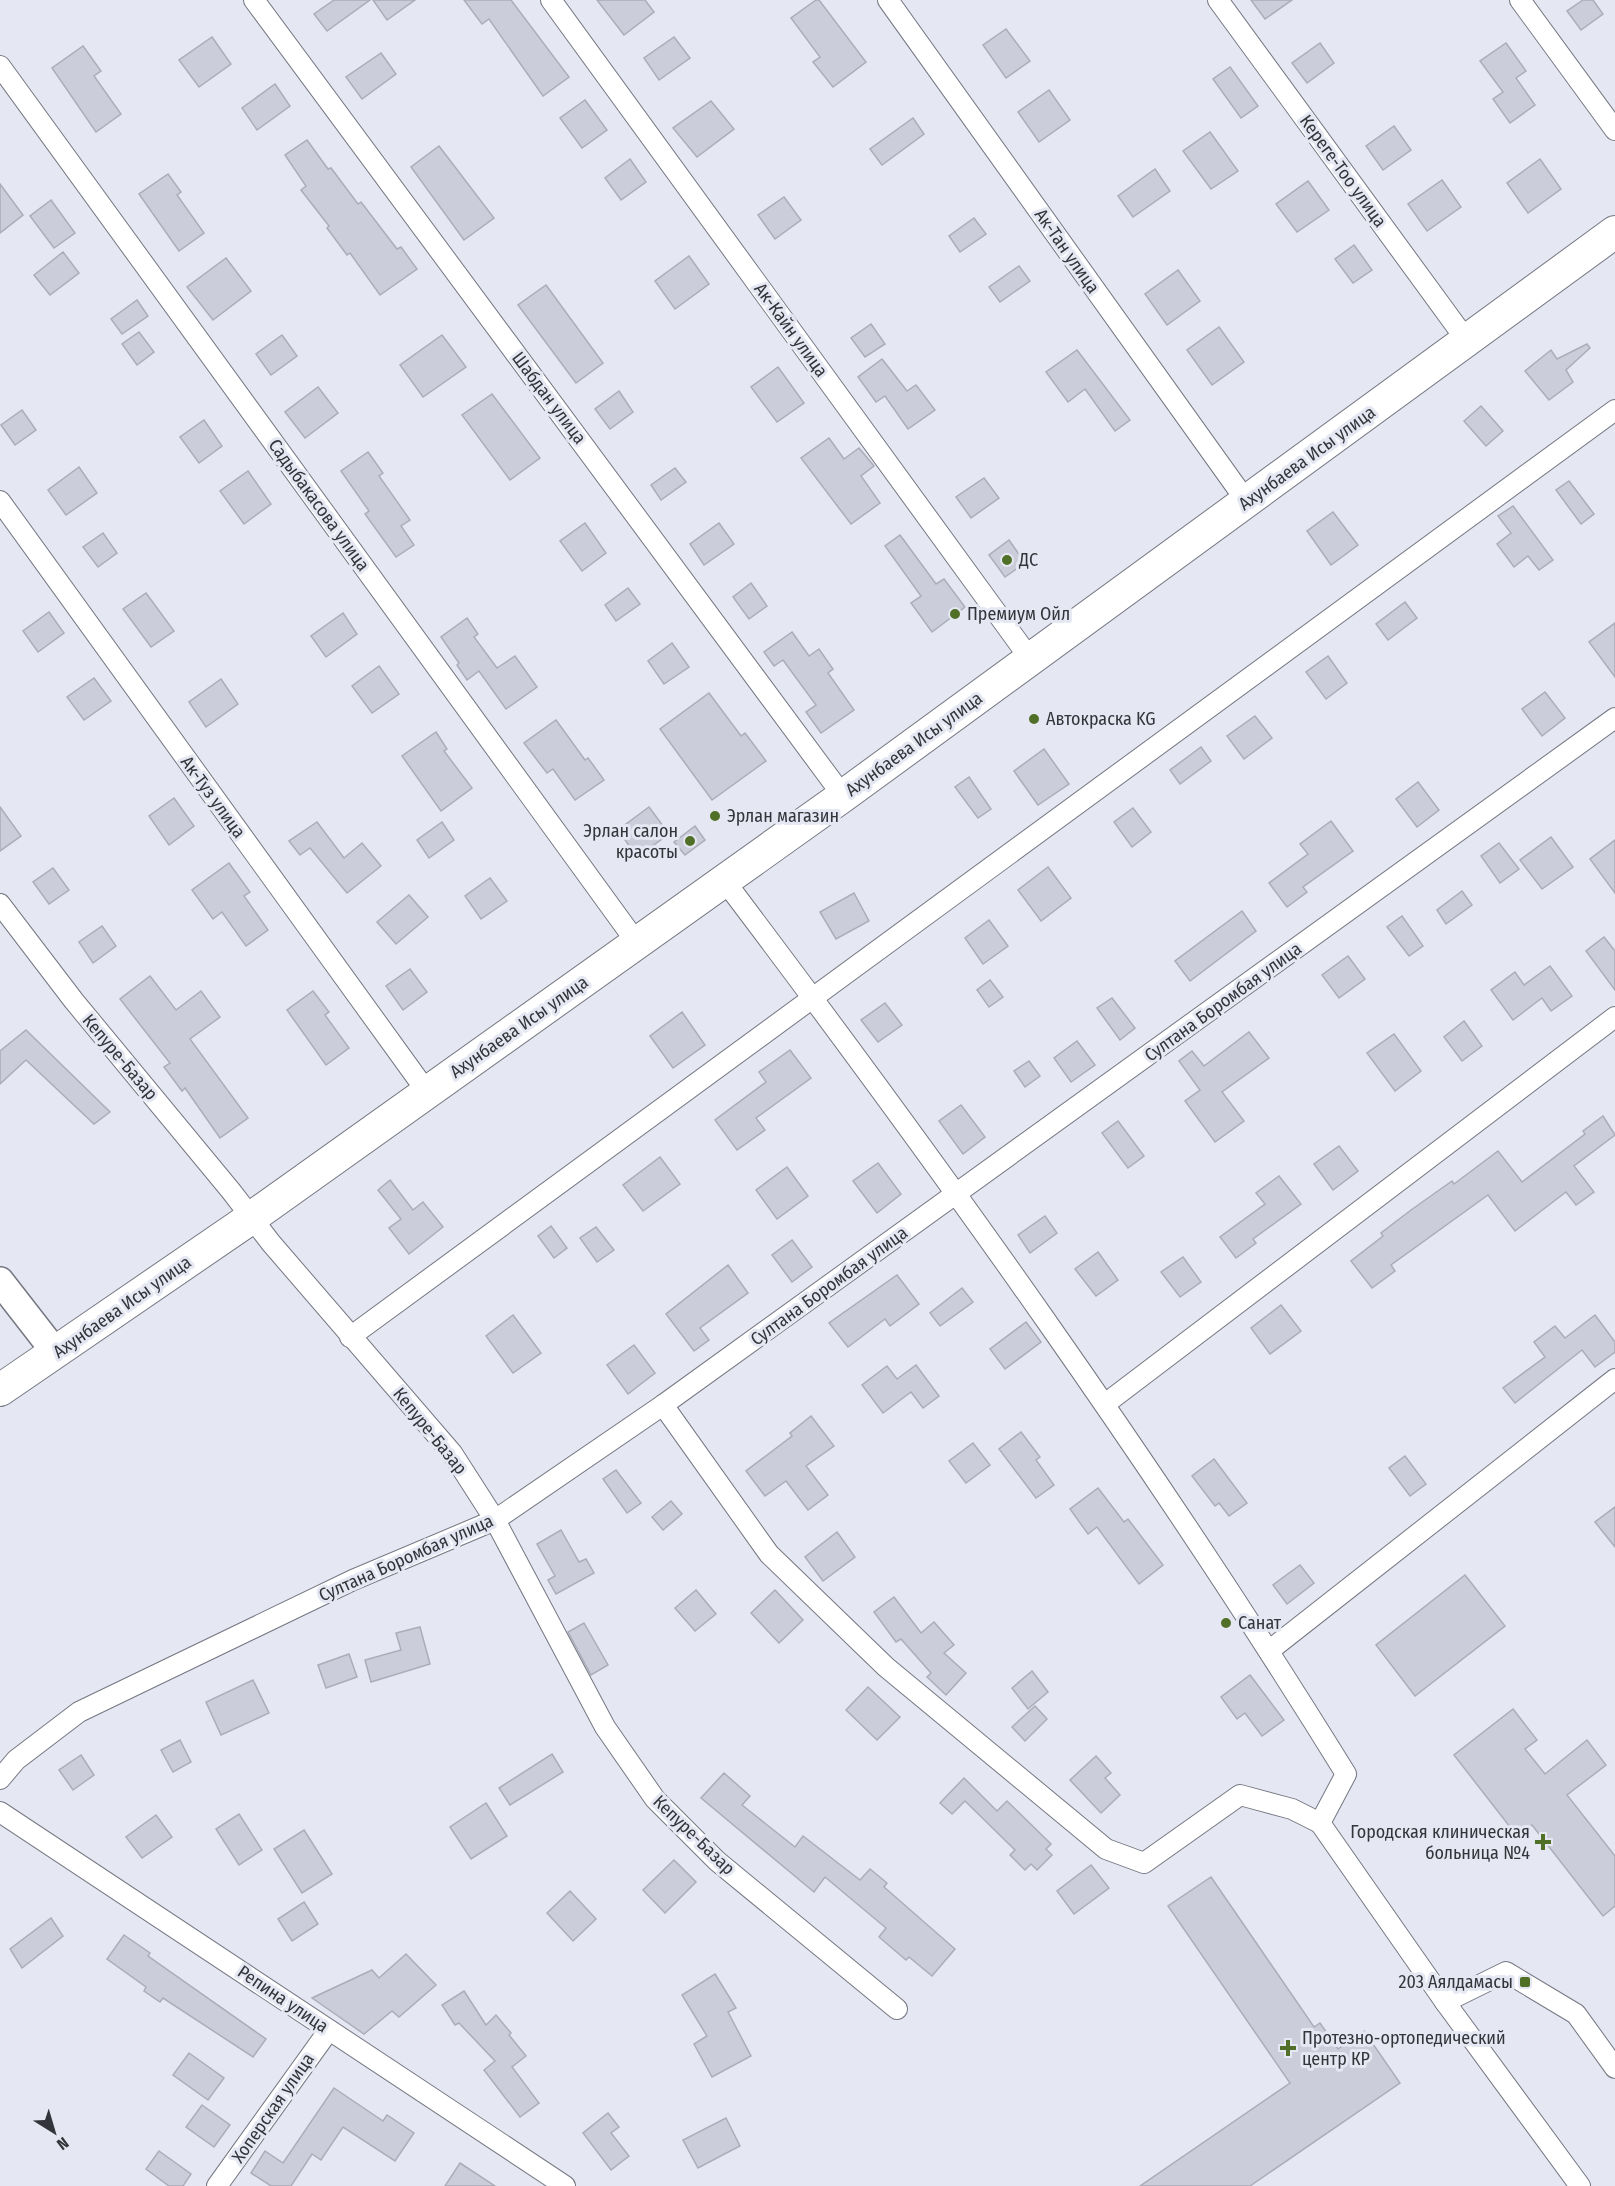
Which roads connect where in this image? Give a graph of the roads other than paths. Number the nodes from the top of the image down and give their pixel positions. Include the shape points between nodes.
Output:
1 (254, 0) edge
2 (551, 0) edge
3 (888, 0) edge
4 (1218, 0) edge
5 (1520, 0) edge
6 (0, 66) edge
7 (1615, 130) edge
8 (1615, 232) edge
9 (1467, 341) junction
10 (1615, 410) edge
11 (0, 501) edge
12 (1247, 502) junction
13 (1031, 660) junction
14 (1615, 718) edge
15 (843, 796) junction
16 (724, 880) junction
17 (0, 904) edge
18 (637, 943) junction
19 (813, 998) junction
20 (1615, 1017) edge
21 (427, 1092) junction
22 (958, 1193) junction
23 (251, 1218) junction
24 (0, 1281) edge
25 (350, 1337) junction
26 (56, 1353) junction
27 (1615, 1379) edge
28 (0, 1390) edge
29 (1105, 1404) junction
30 (663, 1405) junction
31 (495, 1520) junction
32 (1270, 1650) junction
33 (0, 1779) edge
34 (0, 1812) edge
35 (1320, 1823) junction
36 (1445, 2002) junction
37 (897, 2009) dead end
38 (329, 2030) junction
39 (1615, 2068) edge
40 (217, 2186) edge
41 (565, 2186) edge
42 (1580, 2186) edge

1 - 15 street, Шабдан улица
2 - 13 street, Ак-Кайн улица
3 - 12 street, Ак-Тан улица
4 - 9 street, Кереге-Тоо улица
5 - 7 street
6 - 18 street, Садыбакасова улица
8 - 9 main road, Ахунбаева Исы улица
9 - 12 main road, Ахунбаева Исы улица
10 - 19 street
11 - 21 street, Ак-Туз улица
12 - 13 main road, Ахунбаева Исы улица
13 - 15 main road, Ахунбаева Исы улица
14 - 22 street, Султана Боромбая улица
15 - 16 main road, Ахунбаева Исы улица
16 - 18 main road, Ахунбаева Исы улица
16 - 19 street
17 - 23 street, Кепуре-Базар
18 - 21 main road, Ахунбаева Исы улица
19 - 22 street
19 - 25 street
20 - 29 street
21 - 23 main road, Ахунбаева Исы улица
22 - 29 street
22 - 30 street, Султана Боромбая улица
23 - 25 street, Кепуре-Базар
23 - 26 main road, Ахунбаева Исы улица
24 - 26 street
25 - 31 street, Кепуре-Базар via 452,1453
26 - 28 main road, Ахунбаева Исы улица
27 - 32 street
29 - 32 street
30 - 31 street, Султана Боромбая улица
30 - 35 street via 769,1554 886,1667 1106,1850 1144,1863 1240,1795 1292,1809
31 - 33 street, Султана Боромбая улица via 353,1580 79,1712 16,1760
31 - 37 street, Кепуре-Базар via 605,1727 655,1799 717,1861
32 - 35 street via 1346,1774
34 - 38 street, Репина улица
35 - 36 street
36 - 39 street via 1506,1972 1576,2014
36 - 42 street
38 - 40 street, Хоперская улица
38 - 41 street, Репина улица

